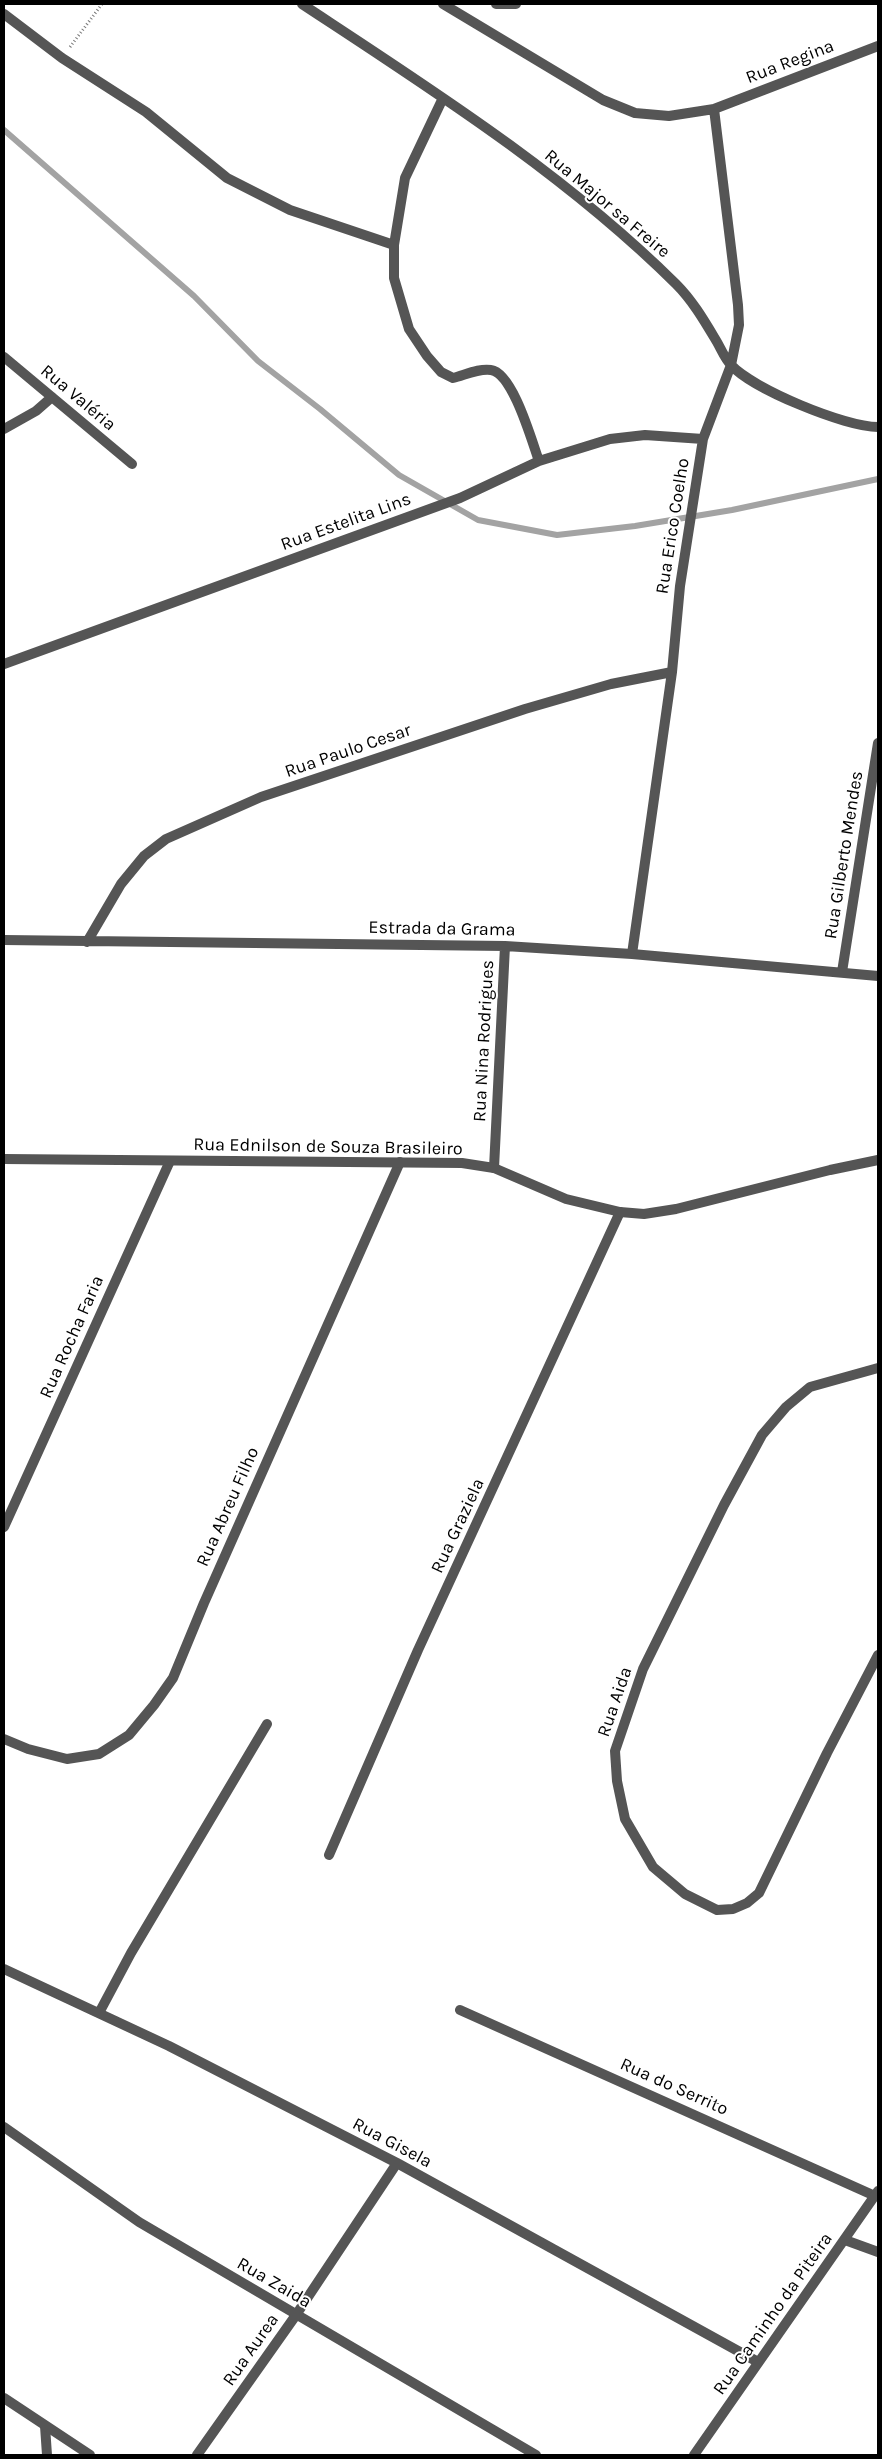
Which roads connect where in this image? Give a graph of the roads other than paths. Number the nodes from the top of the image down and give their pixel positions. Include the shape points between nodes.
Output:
1 (302, 4) edge
2 (443, 4) edge
3 (496, 4) edge
4 (516, 4) edge
5 (4, 14) edge
6 (878, 46) edge
7 (443, 98) junction
8 (714, 108) junction
9 (394, 245) junction
10 (4, 357) edge
11 (731, 365) junction
12 (52, 397) junction
13 (878, 427) edge
14 (4, 429) edge
15 (703, 439) junction
16 (539, 461) junction
17 (132, 464) dead end
18 (4, 664) edge
19 (672, 672) junction
20 (878, 743) edge
21 (4, 940) edge
22 (87, 942) junction
23 (505, 946) junction
24 (632, 954) junction
25 (842, 972) junction
26 (878, 976) edge
27 (4, 1159) edge
28 (878, 1160) edge
29 (170, 1161) junction
30 (400, 1162) junction
31 (494, 1168) junction
32 (620, 1212) junction
33 (878, 1368) edge
34 (4, 1527) edge
35 (878, 1655) edge
36 (267, 1724) dead end
37 (4, 1738) edge
38 (329, 1855) dead end
39 (4, 1968) edge
40 (460, 2010) dead end
41 (99, 2013) junction
42 (4, 2127) edge
43 (397, 2163) junction
44 (877, 2193) edge
45 (845, 2240) junction
46 (878, 2252) edge
47 (296, 2315) junction
48 (758, 2362) junction
49 (4, 2398) edge
50 (45, 2426) junction
51 (47, 2455) edge
52 (90, 2455) edge
53 (197, 2455) edge
54 (536, 2455) edge
55 (694, 2455) edge

1 - 7 street, Rua Major sa Freire
2 - 8 street via 603,100 635,113 669,116
3 - 4 street
5 - 9 street via 62,58 146,112 227,178 290,210
6 - 8 street, Rua Regina
7 - 9 street via 405,178
7 - 11 street, Rua Major sa Freire via 582,202 666,274 697,308
8 - 11 street, Rua Erico Coelho via 738,304
9 - 16 street via 394,278 409,329 427,356 441,372 453,378 482,370 494,370 504,378 514,394
10 - 12 street, Rua Valéria
11 - 13 street, Rua Major sa Freire via 770,392 837,419
11 - 15 street, Rua Erico Coelho
12 - 14 street via 36,411
12 - 17 street, Rua Valéria
15 - 16 street, Rua Estelita Lins via 644,435 610,439
15 - 19 street, Rua Erico Coelho via 680,586
16 - 18 street, Rua Estelita Lins via 460,498
19 - 22 street, Rua Paulo Cesar via 610,684 516,712 261,797 166,839 144,856 121,884
19 - 24 street, Rua Erico Coelho
20 - 25 street, Rua Gilberto Mendes
21 - 22 street, Estrada da Grama
22 - 23 street, Estrada da Grama
23 - 24 street, Estrada da Grama
23 - 31 street, Rua Nina Rodrigues
24 - 25 street, Estrada da Grama
25 - 26 street, Estrada da Grama
27 - 29 street, Rua Ednilson de Souza Brasileiro
28 - 32 street, Rua Ednilson de Souza Brasileiro via 676,1209 644,1214
29 - 30 street, Rua Ednilson de Souza Brasileiro
29 - 34 street, Rua Rocha Faria
30 - 31 street, Rua Ednilson de Souza Brasileiro via 462,1163
30 - 37 street, Rua Abreu Filho via 173,1678 129,1735 99,1754 67,1759
31 - 32 street, Rua Ednilson de Souza Brasileiro via 566,1199
32 - 38 street, Rua Graziela via 418,1650
33 - 35 street, Rua Aida via 810,1387 786,1407 762,1435 643,1669 615,1751 625,1819 653,1867 685,1894 717,1910 733,1909 759,1893
36 - 41 street
39 - 41 street, Rua Gisela
40 - 44 street, Rua do Serrito
41 - 43 street, Rua Gisela
42 - 47 street, Rua Zaida via 139,2222
43 - 47 street, Rua Aurea
43 - 48 street, Rua Gisela
44 - 45 street, Rua Caminho da Piteira
45 - 46 street
45 - 48 street, Rua Caminho da Piteira
47 - 53 street, Rua Aurea
47 - 54 street, Rua Zaida
48 - 55 street, Rua Caminho da Piteira
49 - 50 street
50 - 51 street
50 - 52 street

